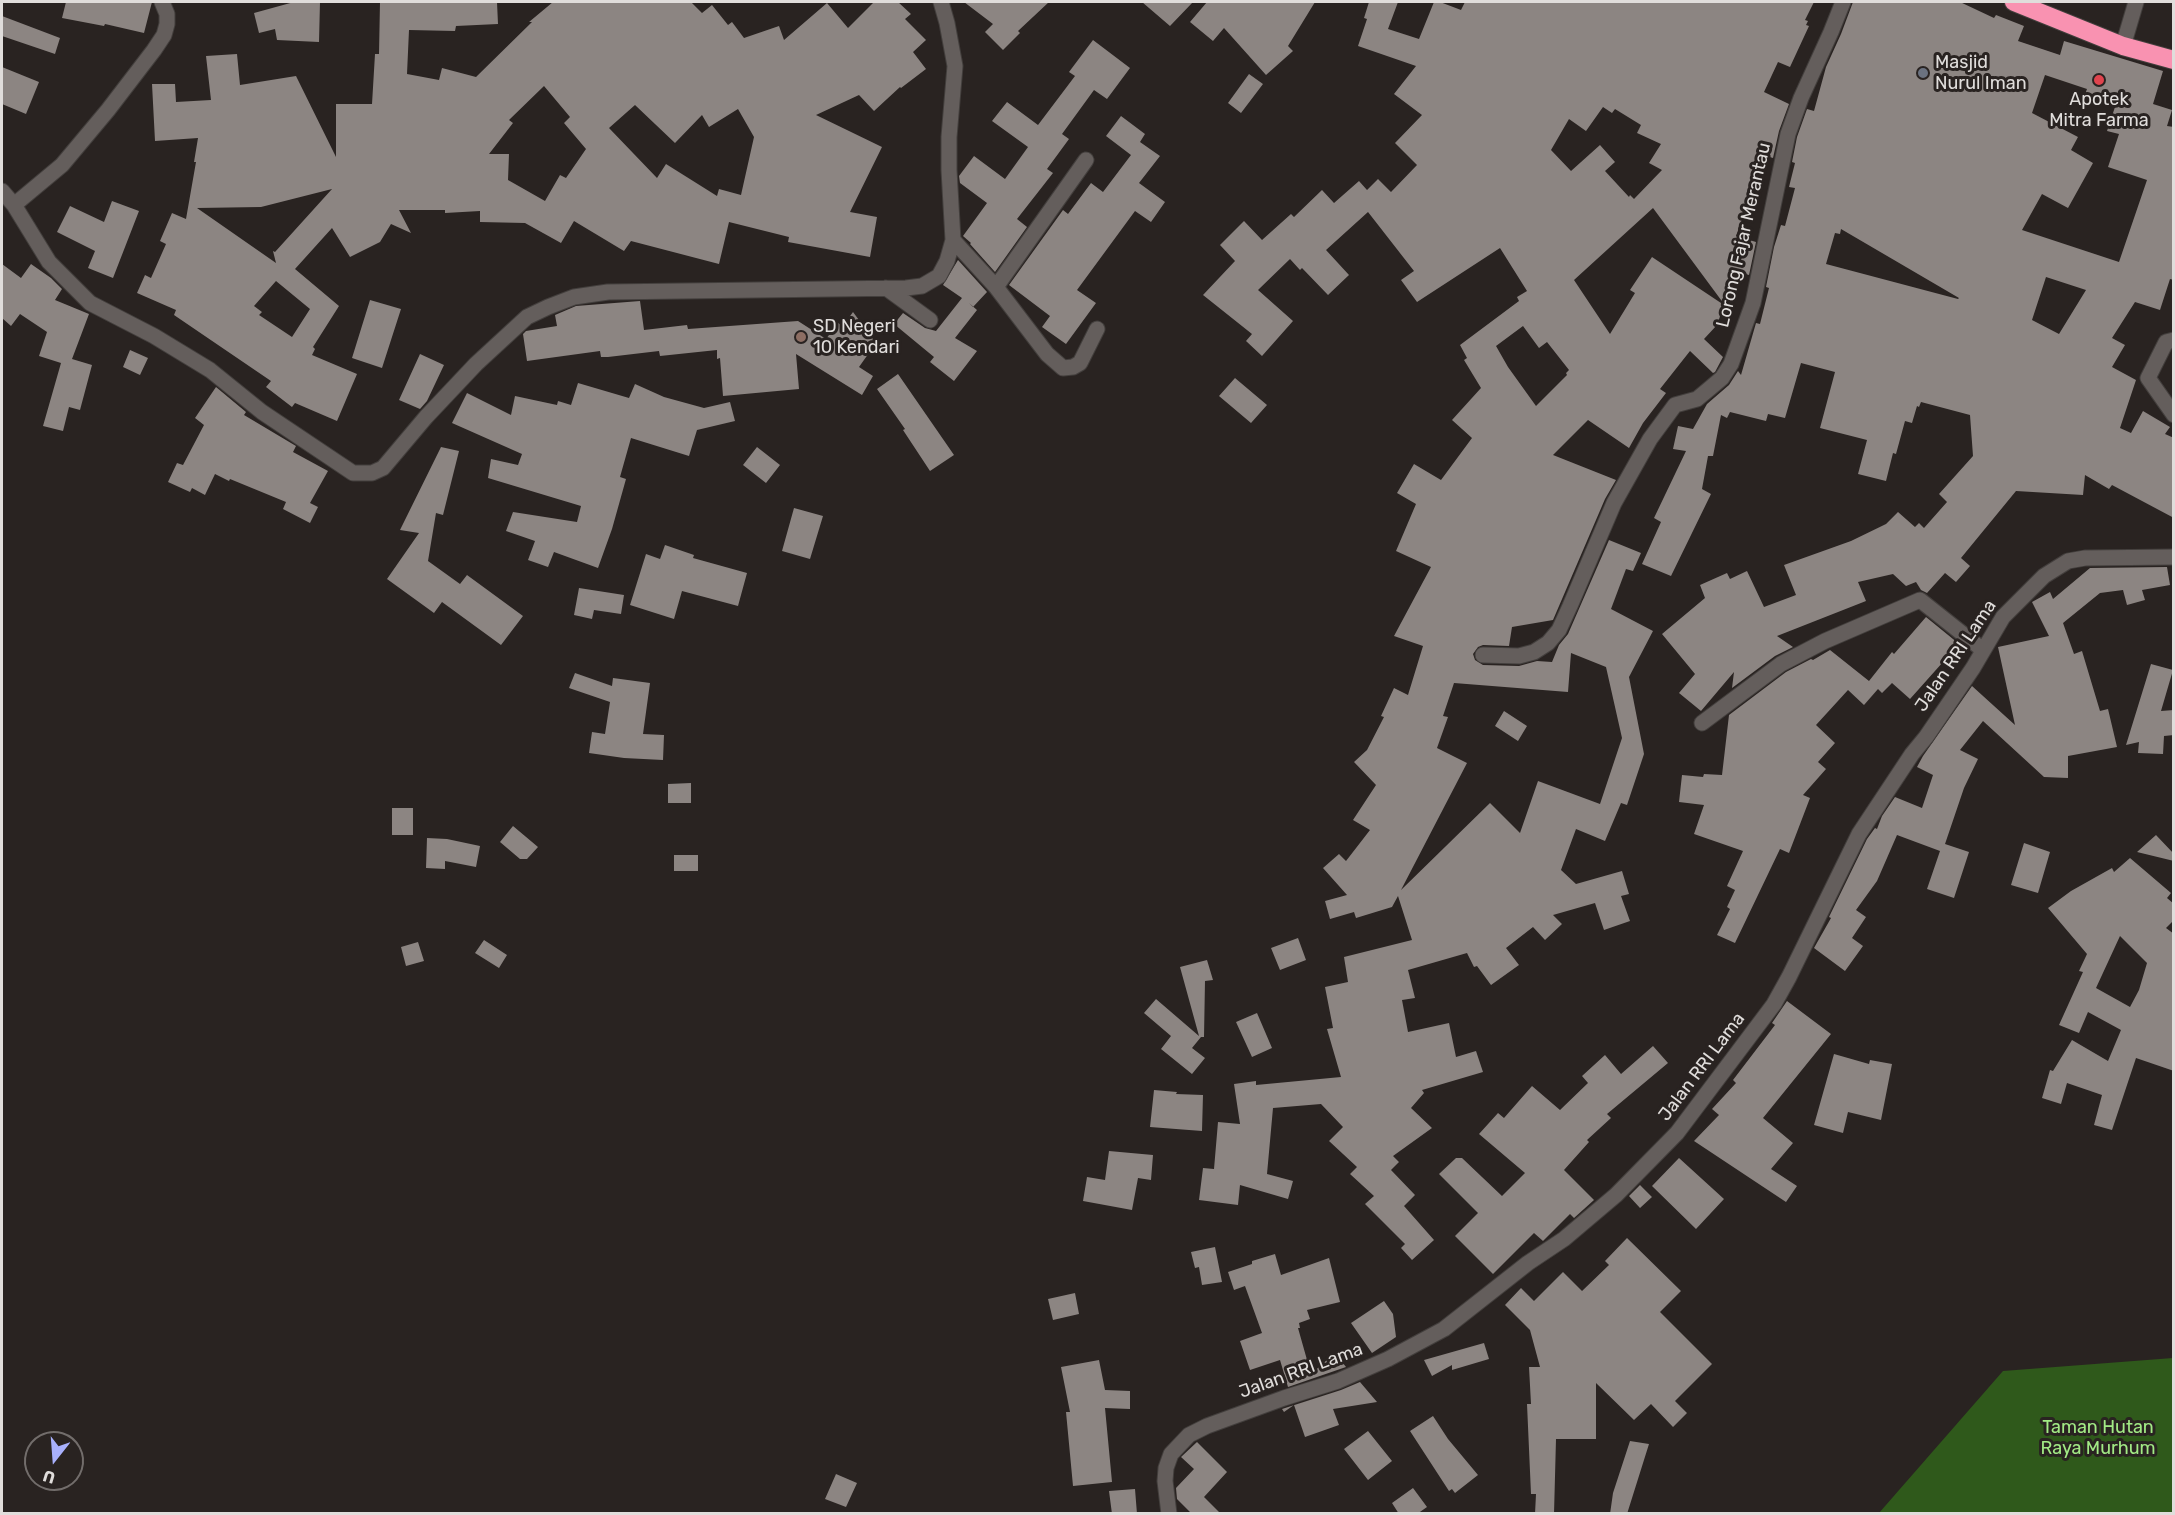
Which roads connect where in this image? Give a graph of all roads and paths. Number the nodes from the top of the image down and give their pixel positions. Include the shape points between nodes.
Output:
1 (162, 2) edge
2 (941, 2) edge
3 (1843, 2) edge
4 (2014, 2) edge
5 (2136, 2) edge
6 (2123, 46) junction
7 (2174, 60) edge
8 (1086, 160) dead end
9 (2, 191) edge
10 (14, 205) junction
11 (953, 240) junction
12 (996, 287) junction
13 (886, 288) junction
14 (930, 320) dead end
15 (1097, 329) dead end
16 (2174, 340) edge
17 (2174, 415) edge
18 (2174, 557) edge
19 (1983, 650) junction
20 (1483, 655) dead end
21 (1702, 723) dead end
22 (1169, 1514) edge

1 - 10 street via 167,24 154,50 62,165
2 - 11 street via 955,66 949,137
3 - 20 street, Lorong Fajar Merantau via 1788,134 1753,303 1731,364 1722,378 1697,399 1675,405 1650,439 1614,503 1559,630 1548,643 1519,656
4 - 6 highway
5 - 6 street
6 - 7 highway
8 - 12 street
9 - 10 street
10 - 13 street via 49,262 90,303 210,370 262,412 353,473 372,473 384,468 468,372 527,317 574,297 608,292
11 - 12 street
11 - 13 street via 943,269 930,283
12 - 15 street via 1047,354 1063,368 1080,363
13 - 14 street
16 - 17 street via 2166,342 2148,378
18 - 19 street, Jalan RRI Lama via 2068,561 2044,576 2014,605
19 - 21 street via 1920,600 1781,664
19 - 22 street, Jalan RRI Lama via 1864,824 1774,1004 1661,1150 1594,1214 1444,1329 1338,1382 1284,1398 1189,1435 1171,1454 1166,1468

